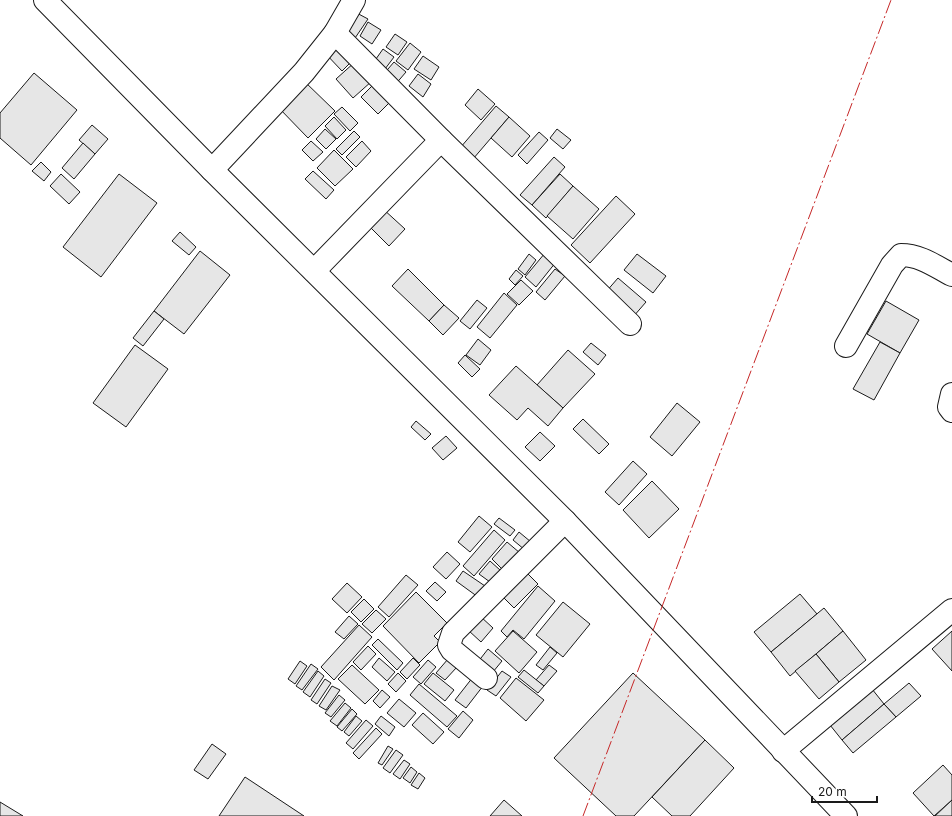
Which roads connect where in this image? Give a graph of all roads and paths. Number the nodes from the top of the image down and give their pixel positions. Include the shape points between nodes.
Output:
1 (354, 0) edge
2 (54, 3) edge
3 (335, 33) junction
4 (441, 140) junction
5 (212, 170) junction
6 (314, 271) junction
7 (952, 275) edge
8 (630, 324) dead end
9 (846, 346) dead end
10 (952, 394) edge
11 (952, 411) edge
12 (565, 521) junction
13 (952, 610) edge
14 (486, 678) dead end
15 (783, 751) junction
16 (846, 816) edge

1 - 3 main road
2 - 5 main road
3 - 4 main road
3 - 5 main road via 304,72
4 - 6 main road
4 - 8 main road
5 - 6 main road
6 - 12 main road
7 - 9 main road via 924,260 911,255 901,255 892,265
10 - 11 main road via 949,407
12 - 14 main road via 453,633 449,645 452,650
12 - 15 main road
13 - 15 main road
15 - 16 main road

